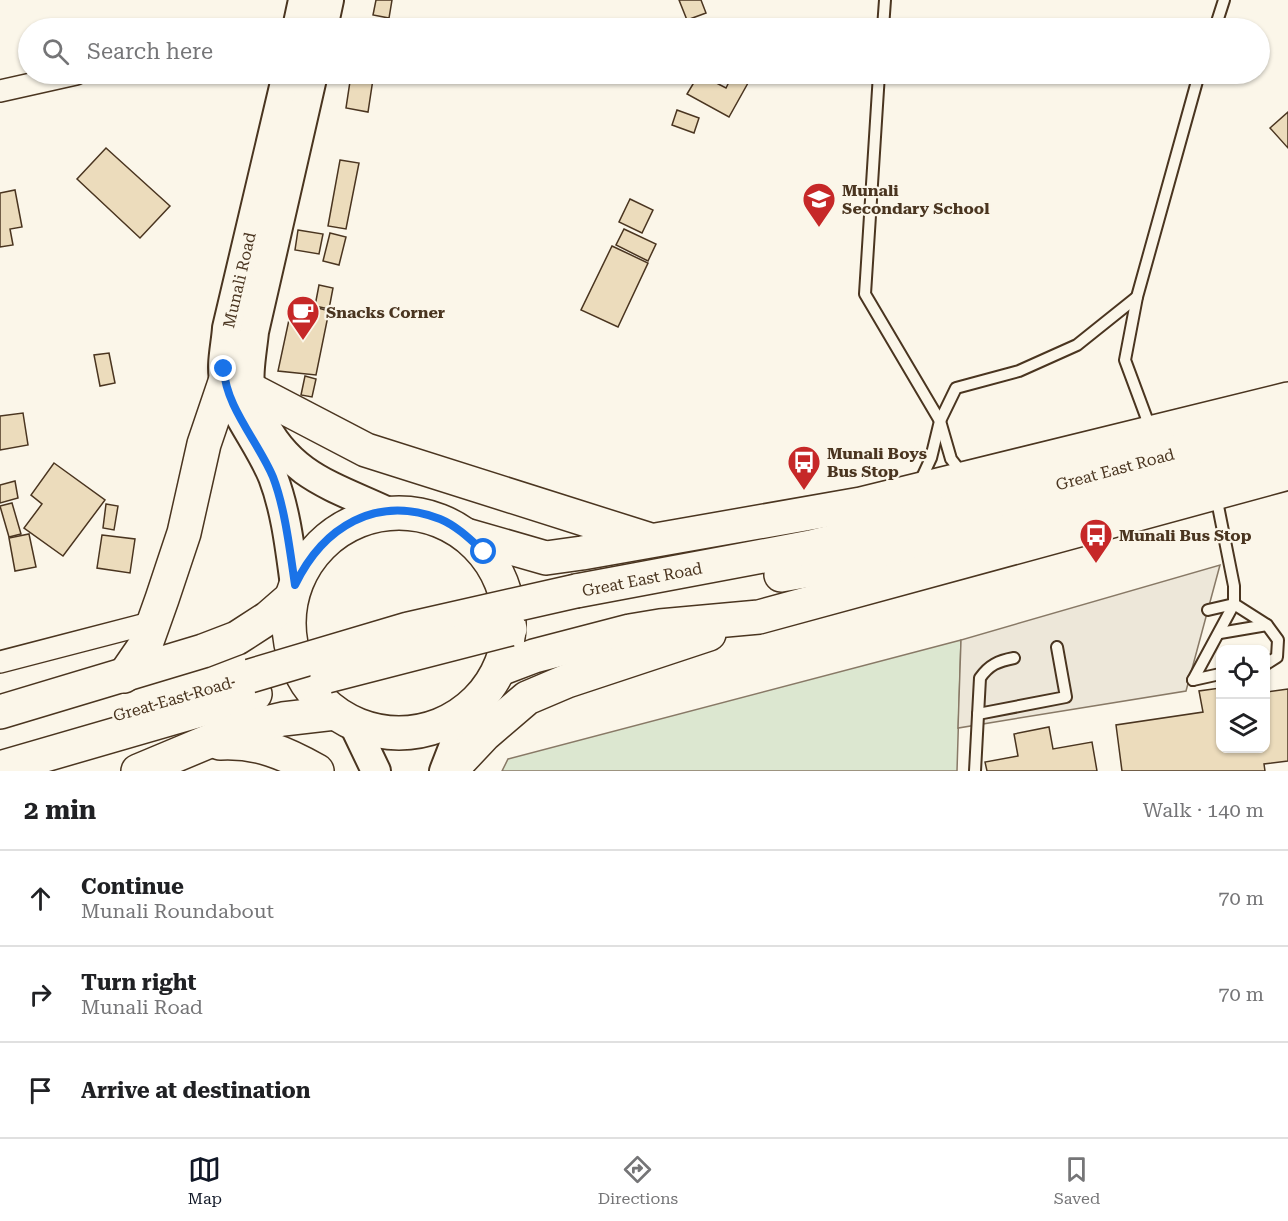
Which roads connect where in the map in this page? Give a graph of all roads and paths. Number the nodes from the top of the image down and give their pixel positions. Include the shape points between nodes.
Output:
1 (303, 0) edge
2 (329, 0) edge
3 (885, 0) edge
4 (1224, 0) edge
5 (299, 18) edge
6 (325, 18) edge
7 (884, 18) edge
8 (1218, 18) edge
9 (31, 84) edge
10 (284, 84) edge
11 (311, 84) edge
12 (878, 84) edge
13 (1196, 84) edge
14 (0, 91) edge
15 (1137, 297) junction
16 (233, 380) junction
17 (1288, 399) edge
18 (940, 421) junction
19 (1288, 422) edge
20 (1152, 433) junction
21 (1288, 448) edge
22 (1288, 473) edge
23 (966, 478) junction
24 (917, 490) junction
25 (1216, 493) junction
26 (386, 511) junction
27 (466, 535) junction
28 (651, 540) junction
29 (293, 591) junction
30 (579, 601) junction
31 (1234, 604) junction
32 (1208, 610) dead end
33 (759, 617) junction
34 (153, 622) junction
35 (1267, 625) junction
36 (1220, 633) junction
37 (1057, 647) dead end
38 (1208, 656) junction
39 (1014, 658) dead end
40 (1270, 661) edge
41 (0, 663) edge
42 (500, 669) junction
43 (1216, 672) edge
44 (1216, 675) edge
45 (124, 676) junction
46 (252, 685) junction
47 (468, 710) junction
48 (0, 712) edge
49 (978, 714) junction
50 (344, 718) junction
51 (0, 749) edge
52 (189, 749) junction
53 (0, 768) edge
54 (138, 771) edge
55 (317, 771) edge
56 (376, 771) edge
57 (444, 771) edge
58 (450, 771) edge
59 (975, 771) edge

1 - 5 main road
2 - 6 main road
3 - 7 lane
4 - 8 lane
9 - 14 street
10 - 16 main road, Munali Road via 227,328
11 - 16 main road, Munali Road via 254,332 250,372
12 - 18 lane via 865,294
13 - 15 lane
15 - 18 lane via 1077,345 1019,371 956,388
15 - 20 lane via 1125,360
16 - 26 main road, Munali Road via 251,397 269,434 295,465
16 - 28 main road via 366,450
16 - 29 main road, Munali Road via 242,420 273,477 286,529
16 - 34 main road via 204,444 184,533
17 - 20 main road, Great East Road
18 - 23 lane via 951,459
18 - 24 lane via 931,458
19 - 30 main road, Great East Road via 944,514
20 - 23 main road, Great East Road
21 - 30 main road, Great East Road via 1036,518 828,567
22 - 25 main road
23 - 24 main road, Great East Road
24 - 28 main road, Great East Road via 861,504
25 - 31 lane
25 - 33 main road
26 - 27 main road via 415,511 442,519
26 - 29 main road via 340,528 305,564
27 - 28 main road, Great East Road via 546,558
27 - 42 main road via 498,573 505,596 508,621
29 - 45 main road via 268,618 237,638
29 - 50 main road via 288,624 298,666 316,695
30 - 46 main road, Great East Road, bridge via 408,629
31 - 32 lane
31 - 35 lane
31 - 36 lane
33 - 42 main road via 630,631
33 - 58 main road via 567,681 527,699 485,734
34 - 41 street
34 - 45 main road via 146,644
35 - 36 lane
35 - 40 lane via 1278,640 1277,657
36 - 38 lane
37 - 49 lane via 1066,697
38 - 43 lane
38 - 44 lane via 1193,680
39 - 49 lane via 997,662 980,678
42 - 47 main road
45 - 48 main road
46 - 51 main road, Great East Road
46 - 53 main road, Great East Road
47 - 50 main road via 447,724 400,735 375,732
47 - 57 main road
49 - 59 lane
50 - 52 main road via 263,723
50 - 56 main road
52 - 54 main road
52 - 55 main road via 222,743 255,745 288,754

